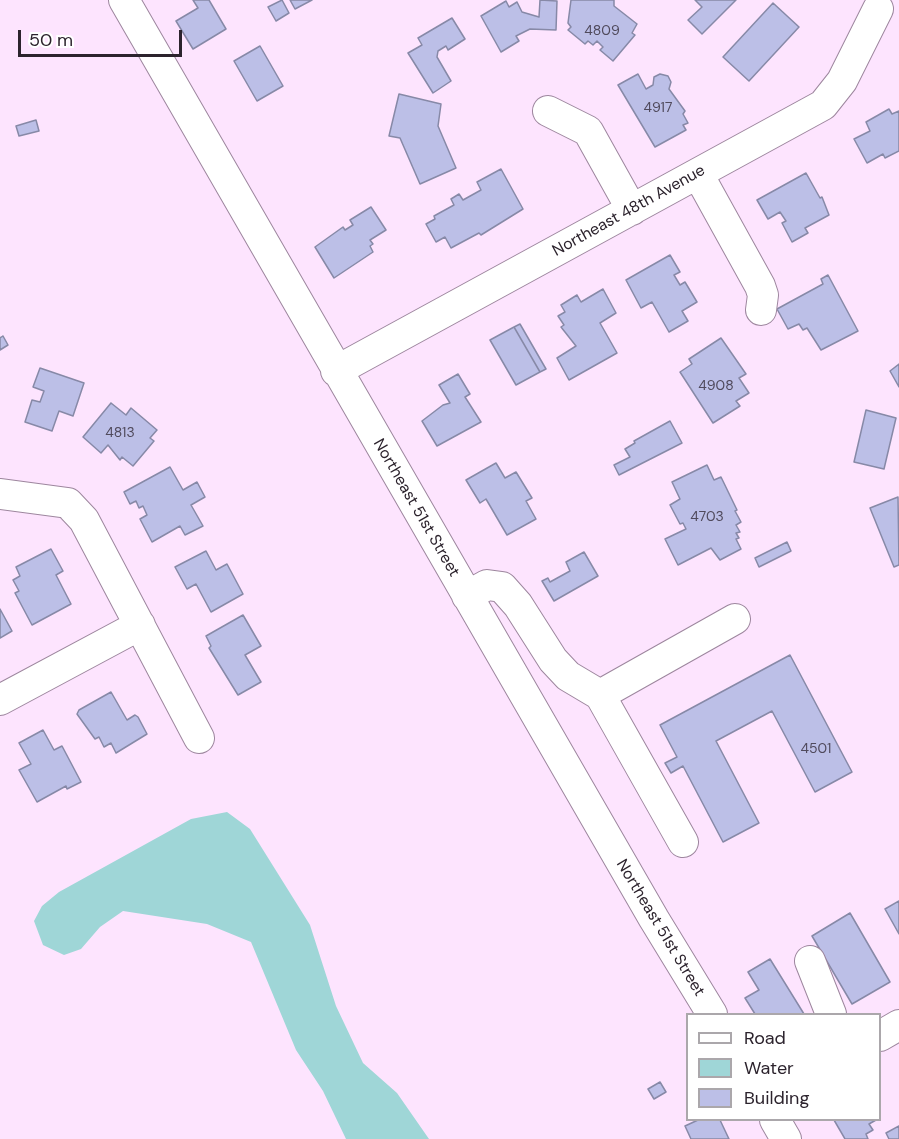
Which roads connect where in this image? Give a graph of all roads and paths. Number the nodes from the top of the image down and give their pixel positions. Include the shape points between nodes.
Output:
1 (124, 0) edge
2 (880, 9) edge
3 (548, 111) dead end
4 (698, 174) junction
5 (632, 210) junction
6 (761, 310) dead end
7 (336, 370) junction
8 (1, 494) edge
9 (467, 596) junction
10 (735, 619) dead end
11 (140, 625) junction
12 (600, 695) junction
13 (0, 700) edge
14 (199, 738) dead end
15 (683, 842) dead end
16 (810, 961) dead end
17 (711, 1013) edge
18 (831, 1013) edge
19 (899, 1025) edge
20 (881, 1035) edge
21 (776, 1121) edge
22 (786, 1139) edge

1 - 7 street, Northeast 51st Street
2 - 4 street, Northeast 48th Avenue via 842,81 823,105
3 - 5 street via 588,131
4 - 5 street, Northeast 48th Avenue
4 - 6 street via 760,286
5 - 7 street, Northeast 48th Avenue
7 - 9 street, Northeast 51st Street
8 - 11 street via 68,502 84,520
9 - 12 street via 487,585 502,587 553,660 568,676
9 - 17 street, Northeast 51st Street
10 - 12 street
11 - 13 street
11 - 14 street
12 - 15 street
16 - 18 street
19 - 20 street
21 - 22 street

